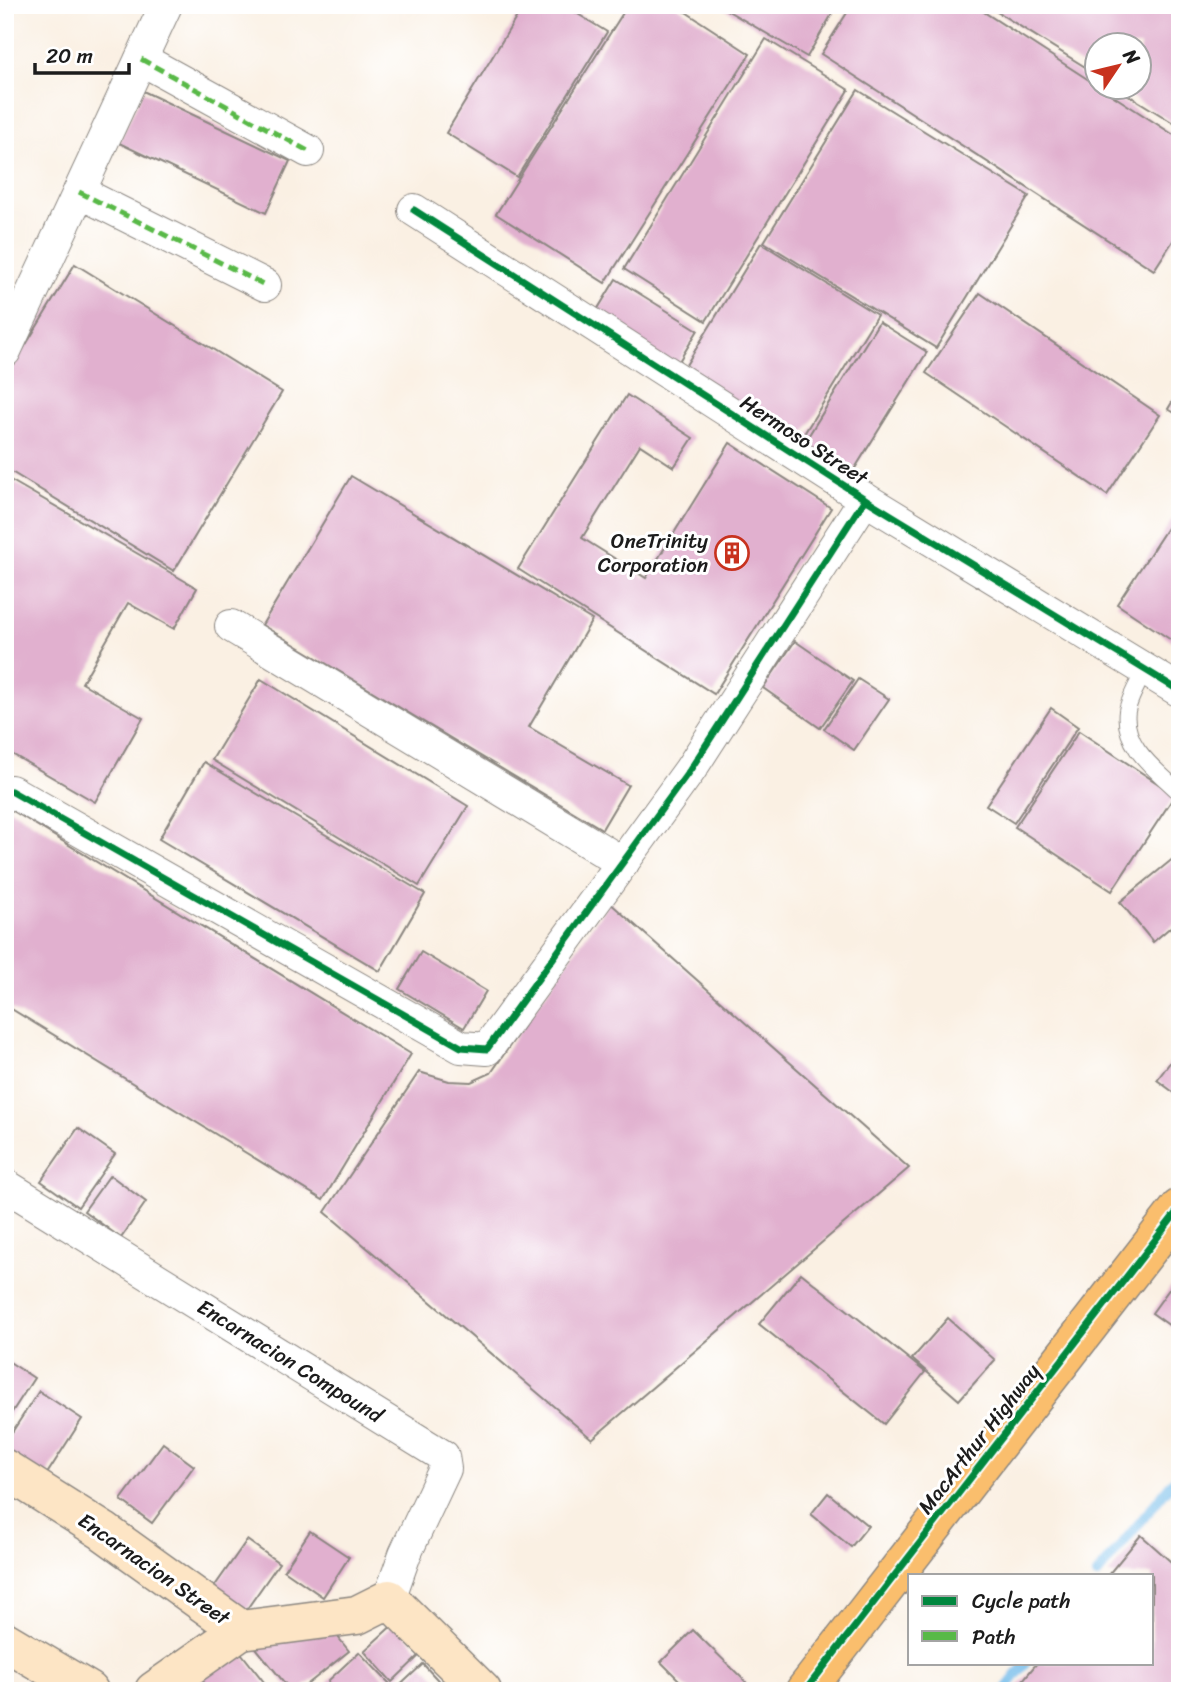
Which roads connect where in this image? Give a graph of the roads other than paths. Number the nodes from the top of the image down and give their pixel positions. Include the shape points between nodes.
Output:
1 (166, 5) edge
2 (141, 59) junction
3 (308, 151) dead end
4 (79, 192) junction
5 (414, 210) dead end
6 (265, 285) dead end
7 (5, 351) edge
8 (865, 499) junction
9 (230, 626) dead end
10 (1145, 670) junction
11 (1180, 691) edge
12 (11, 791) dead end
13 (1180, 793) edge
14 (623, 863) junction
15 (5, 1185) edge
16 (1180, 1208) edge
17 (5, 1469) edge
18 (389, 1599) junction
19 (241, 1630) junction
20 (5, 1641) edge
21 (89, 1691) edge
22 (154, 1691) edge
23 (482, 1691) edge
24 (805, 1691) edge

1 - 2 street
2 - 3 street
2 - 4 street
4 - 6 street
4 - 7 street
5 - 8 street, Hermoso Street
8 - 10 street, Hermoso Street
8 - 14 street via 691,771
9 - 14 street
10 - 11 street, Hermoso Street
10 - 13 lane via 1127,710 1128,733 1137,750
12 - 14 street via 461,1047 487,1049
15 - 18 street, Encarnacion Compound via 443,1456 445,1469
16 - 24 highway, MacArthur Highway
17 - 19 street, Encarnacion Street via 103,1531
18 - 19 street, Encarnacion Street via 357,1615
18 - 23 street
19 - 22 street
20 - 21 street

